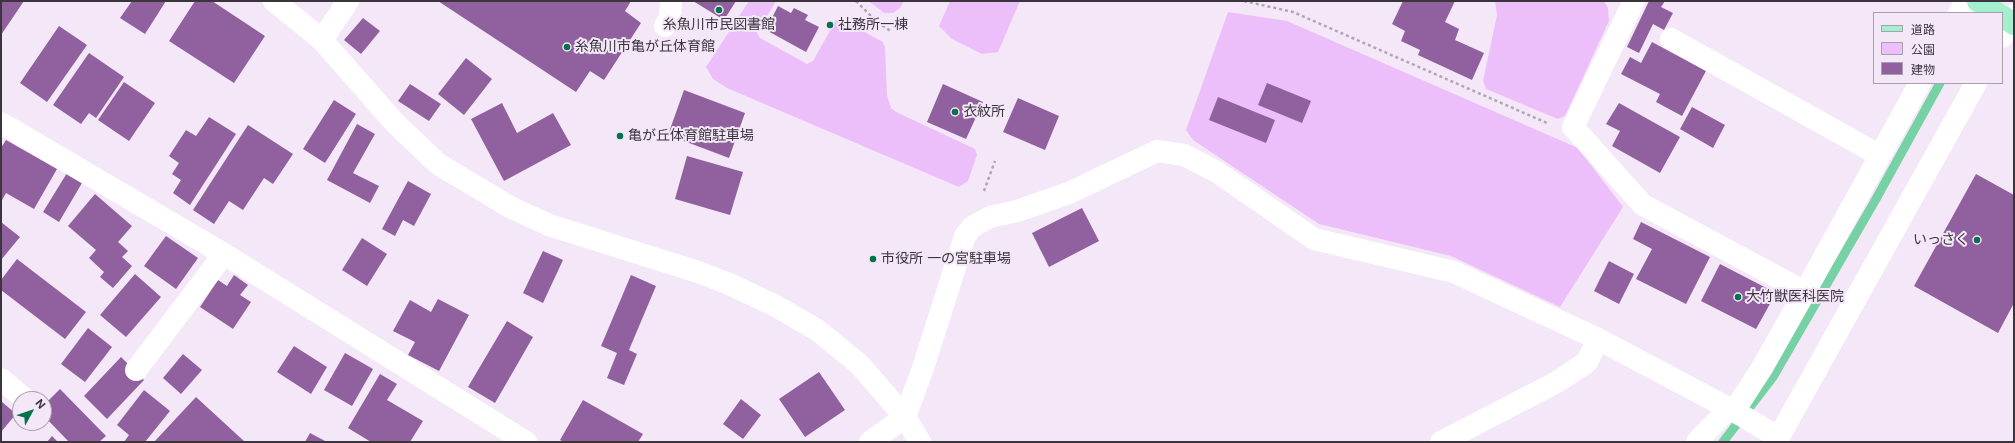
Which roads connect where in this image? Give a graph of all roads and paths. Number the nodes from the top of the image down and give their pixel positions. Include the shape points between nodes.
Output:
1 (274, 1) edge
2 (348, 1) edge
3 (671, 1) edge
4 (856, 1) edge
5 (1244, 1) edge
6 (1634, 1) edge
7 (1966, 1) edge
8 (1978, 1) edge
9 (1960, 12) edge
10 (1994, 12) edge
11 (665, 26) dead end
12 (892, 32) dead end
13 (1671, 39) dead end
14 (322, 40) junction
15 (1919, 84) edge
16 (1975, 84) edge
17 (1, 123) edge
18 (1552, 125) dead end
19 (1879, 155) junction
20 (996, 161) dead end
21 (986, 187) dead end
22 (224, 254) junction
23 (1805, 292) junction
24 (1598, 339) junction
25 (136, 370) dead end
26 (1, 379) edge
27 (15, 391) edge
28 (1731, 410) junction
29 (905, 417) junction
30 (1777, 439) edge
31 (526, 442) edge
32 (870, 442) edge
33 (920, 442) edge
34 (1441, 442) edge
35 (1697, 442) edge

1 - 14 street
2 - 14 street
3 - 11 street via 670,17
4 - 12 path via 877,22
5 - 18 path via 1293,12
6 - 23 street via 1573,128 1643,205
7 - 9 street
8 - 10 main road
13 - 19 street
14 - 29 street via 394,122 438,164 510,207 549,225 698,272 774,305 817,330 859,364
15 - 19 street
16 - 30 street
17 - 22 street
19 - 23 street
20 - 21 path
22 - 25 street
22 - 31 street
23 - 28 street via 1762,368
24 - 28 street
24 - 29 street via 1454,272 1314,239 1217,172 1184,155 1157,151 1069,193 1016,212 990,217 972,227 966,236
24 - 34 street via 1587,362 1563,378
26 - 27 street
28 - 30 street
28 - 35 street
29 - 32 street
29 - 33 street

